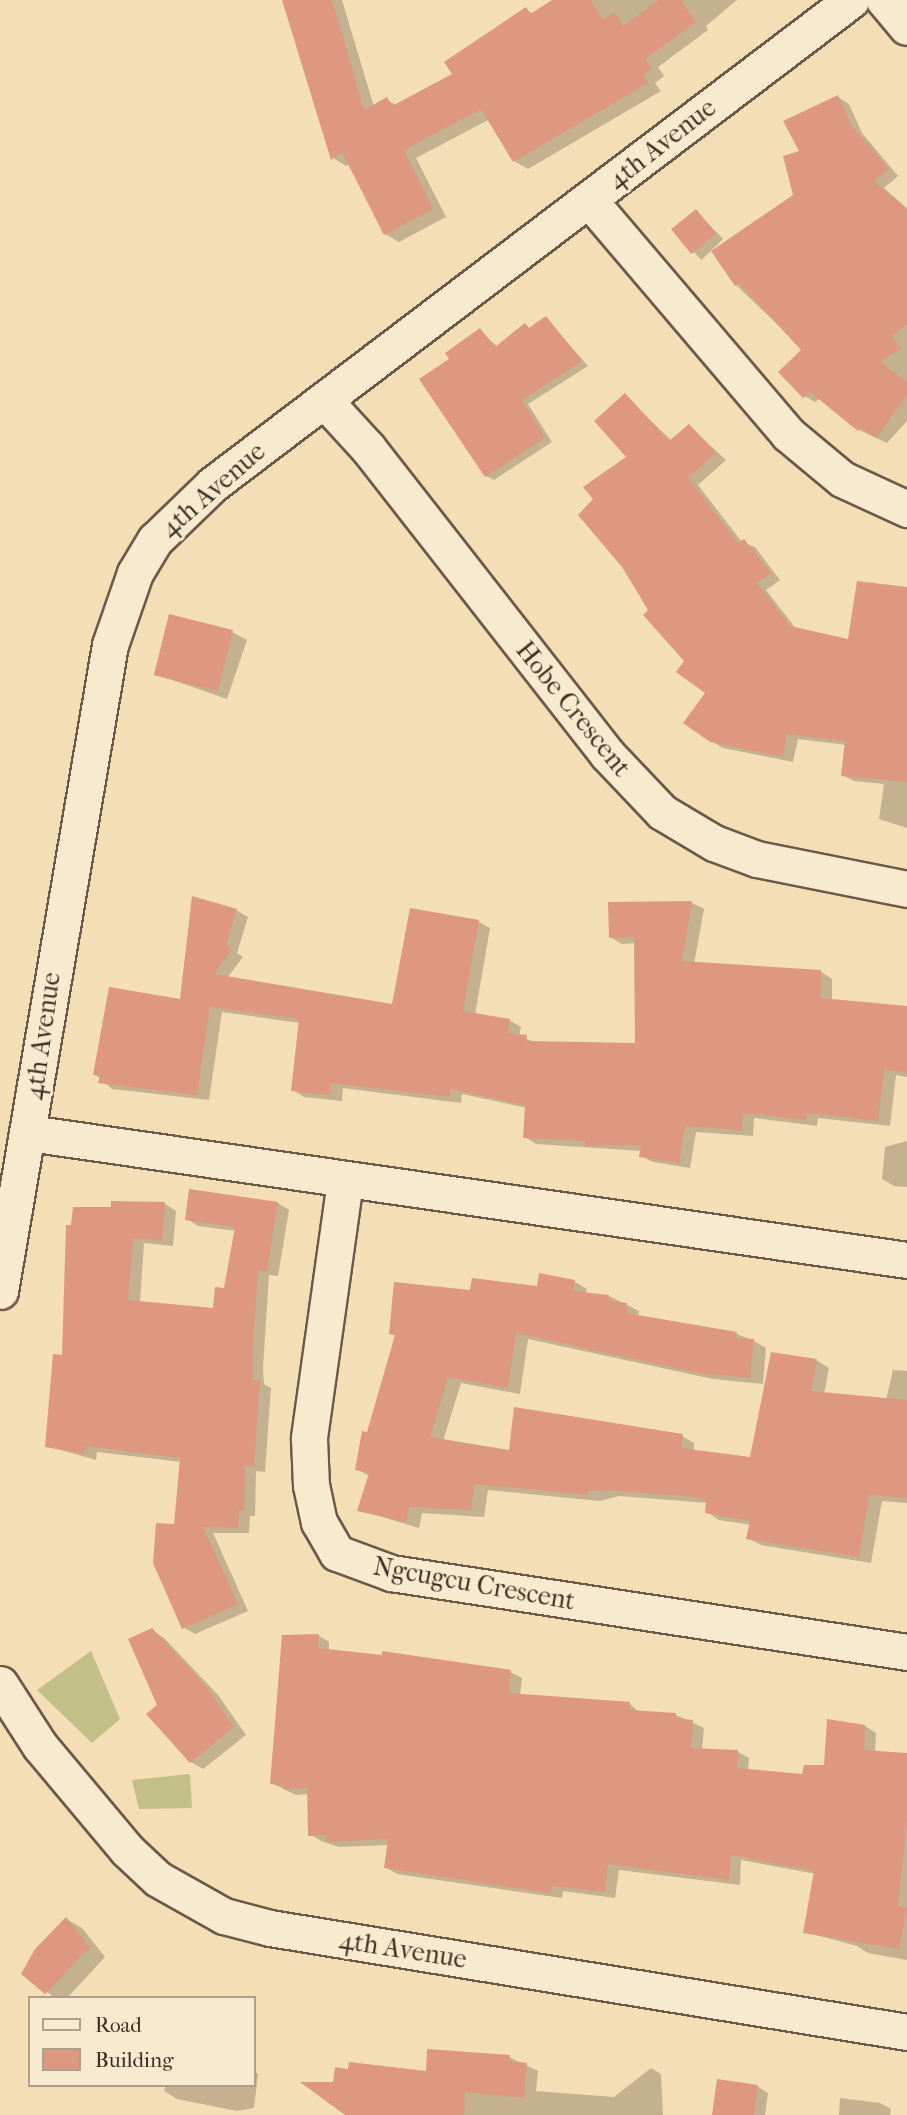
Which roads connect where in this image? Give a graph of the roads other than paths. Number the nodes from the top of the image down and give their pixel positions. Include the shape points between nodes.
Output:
1 (851, 0) edge
2 (884, 0) edge
3 (907, 27) edge
4 (589, 200) junction
5 (324, 400) junction
6 (907, 509) edge
7 (907, 889) edge
8 (29, 1133) junction
9 (345, 1181) junction
10 (907, 1260) edge
11 (0, 1291) edge
12 (907, 1652) edge
13 (0, 1684) edge
14 (907, 2032) edge

1 - 4 street, 4th Avenue
2 - 3 street
4 - 5 street, 4th Avenue
4 - 6 street via 788,434 842,479
5 - 7 street, Hobe Crescent via 368,447 607,754 662,812 705,839 757,859
5 - 8 street, 4th Avenue via 180,512 135,573 110,645 65,884
8 - 9 street
8 - 11 street, 4th Avenue
9 - 10 street
9 - 12 street, Ngcugcu Crescent via 309,1438 311,1485 319,1522 337,1553 391,1573
13 - 14 street, 4th Avenue via 47,1755 127,1850 158,1879 224,1916 270,1928

